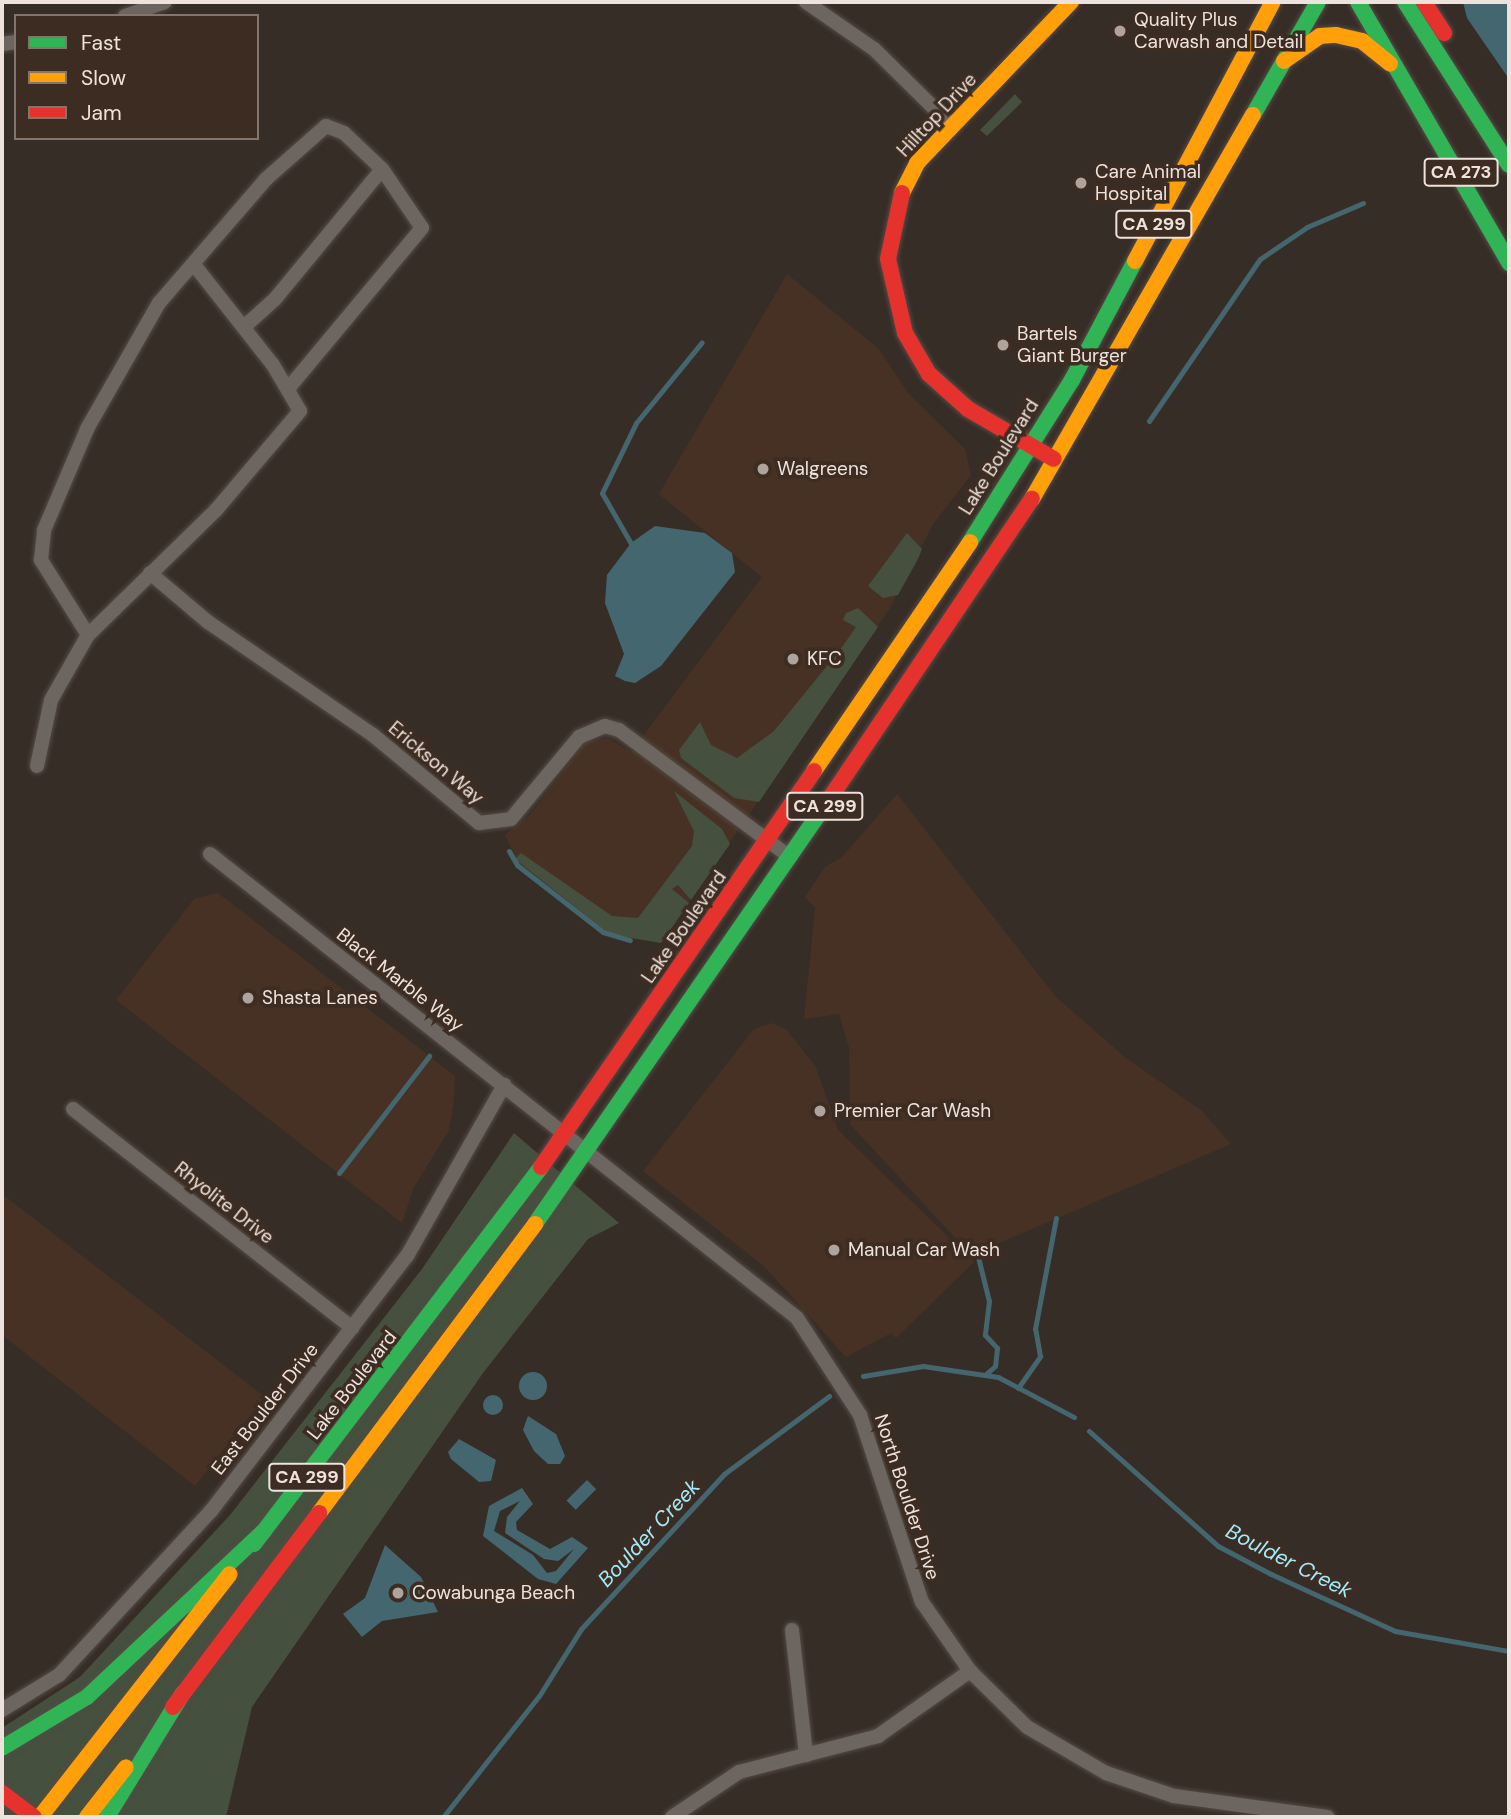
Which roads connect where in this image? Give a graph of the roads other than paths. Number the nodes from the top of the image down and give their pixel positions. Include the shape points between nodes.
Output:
1 (165, 2) edge
2 (806, 2) edge
3 (1071, 2) edge
4 (1273, 2) edge
5 (1318, 2) edge
6 (1358, 2) edge
7 (1405, 2) edge
8 (1424, 2) edge
9 (131, 14) edge
10 (1278, 66) junction
11 (1409, 83) junction
12 (952, 126) junction
13 (1499, 146) junction
14 (1509, 165) edge
15 (382, 169) junction
16 (1509, 263) edge
17 (196, 267) junction
18 (245, 326) junction
19 (288, 389) junction
20 (1032, 446) junction
21 (1055, 459) junction
22 (150, 573) junction
23 (88, 635) junction
24 (37, 766) dead end
25 (770, 842) junction
26 (210, 854) dead end
27 (790, 857) junction
28 (504, 1085) junction
29 (73, 1109) dead end
30 (568, 1132) junction
31 (590, 1149) junction
32 (352, 1328) junction
33 (265, 1530) junction
34 (792, 1630) dead end
35 (970, 1671) junction
36 (183, 1693) junction
37 (2, 1710) edge
38 (2, 1748) edge
39 (806, 1755) junction
40 (2, 1793) edge
41 (34, 1817) edge
42 (40, 1817) edge
43 (87, 1817) edge
44 (107, 1817) edge
45 (672, 1817) edge
46 (1328, 1817) edge

1 - 9 street
2 - 12 street via 874,48
3 - 12 main road, Hilltop Drive
4 - 20 main road, Lake Boulevard / CA 299
5 - 10 main road, CA 299
6 - 11 main road, CA 273
7 - 13 main road, CA 273
8 - 13 main road
10 - 11 main road via 1320,36 1336,35 1362,41
10 - 21 main road, CA 299
11 - 16 main road, CA 273
12 - 20 main road, Hilltop Drive via 917,163 895,205 889,278 905,334 929,374 968,409
13 - 14 main road, CA 273
15 - 17 street via 344,133 318,128 266,179
15 - 18 street via 275,299
15 - 19 street via 416,213 420,237
17 - 18 street
17 - 23 street via 145,325 87,429 44,530 44,569
18 - 19 street
19 - 22 street via 300,411 216,510
20 - 21 main road, Hilltop Drive
20 - 25 main road, Lake Boulevard / CA 299
21 - 27 main road, CA 299
22 - 23 street
22 - 25 street, Erickson Way via 208,622 373,735 479,823 511,819 579,737 605,726 628,737
23 - 24 street via 51,700
25 - 27 street, Erickson Way
25 - 30 main road, Lake Boulevard / CA 299
26 - 28 street, Black Marble Way
27 - 31 main road, CA 299
28 - 30 street, Black Marble Way
28 - 32 street, East Boulder Drive via 418,1240
29 - 32 street, Rhyolite Drive
30 - 31 street, North Boulder Drive
30 - 33 main road, Lake Boulevard / CA 299
31 - 35 street, North Boulder Drive via 766,1289 834,1366 860,1415 914,1586
31 - 36 main road, CA 299
32 - 37 street, East Boulder Drive via 151,1578 50,1684
33 - 38 main road via 87,1697
33 - 42 main road, Lake Boulevard / CA 299
34 - 39 street
35 - 39 street via 878,1736
35 - 46 street, North Boulder Drive via 1027,1727 1106,1773 1209,1806
36 - 43 main road, CA 299
36 - 44 main road
39 - 45 street via 739,1772
40 - 41 main road

